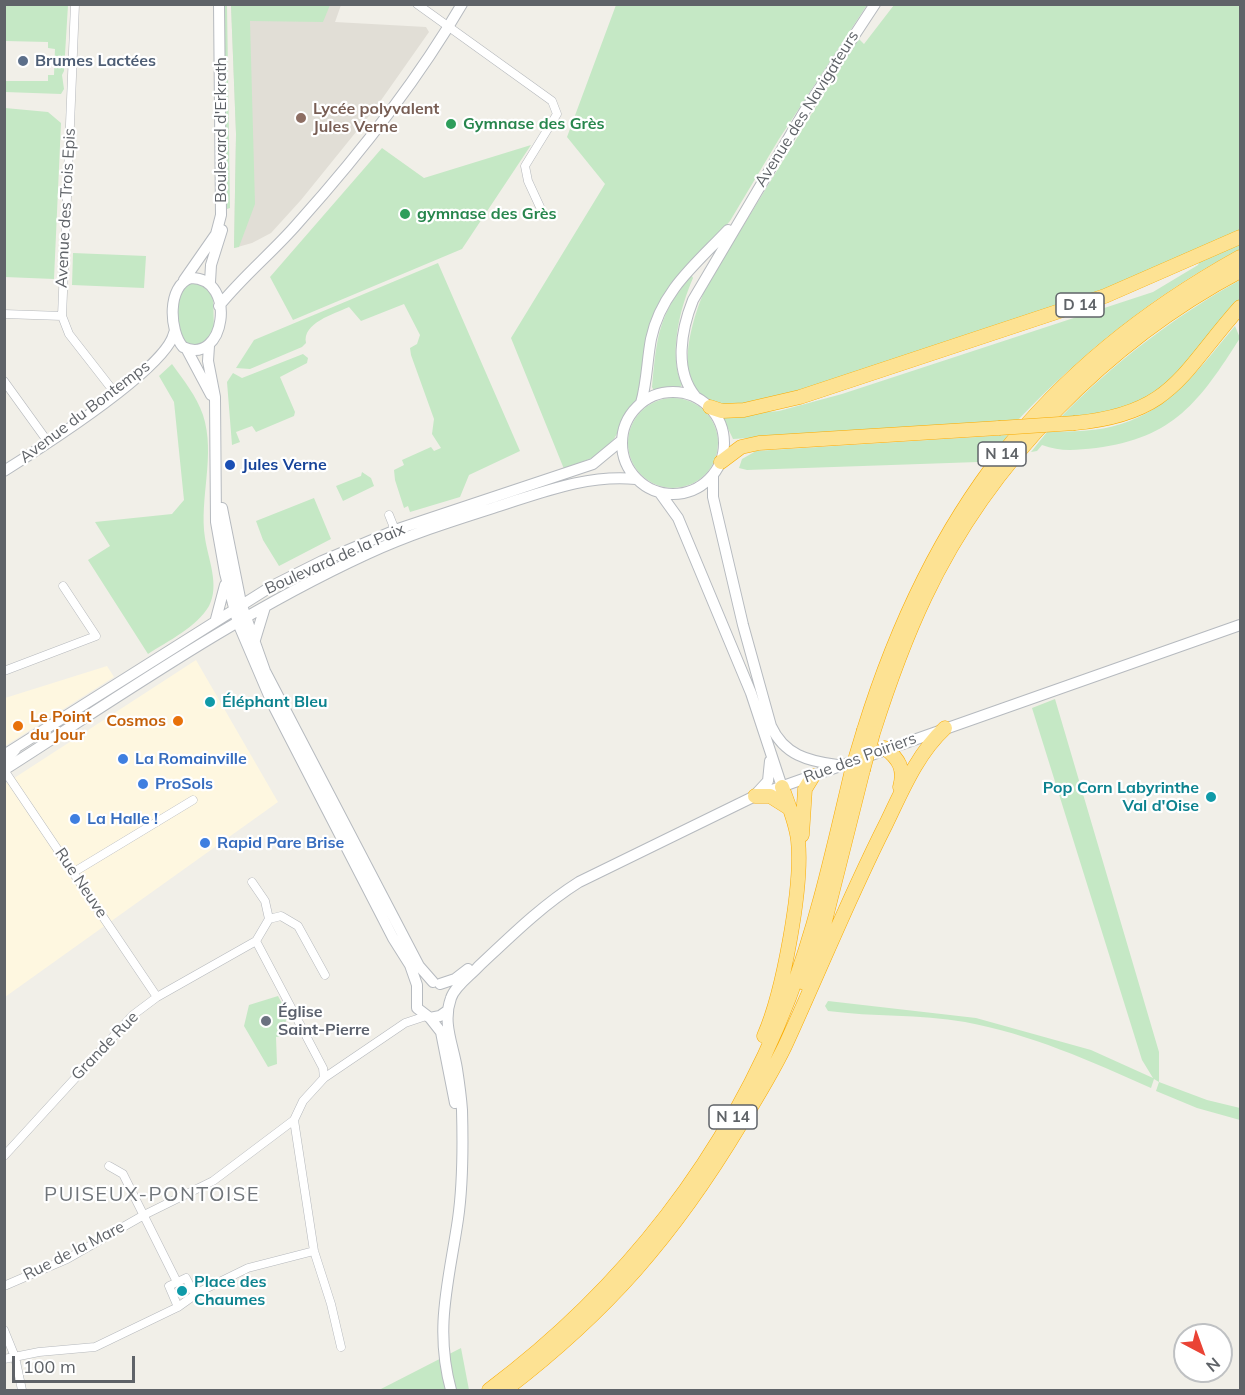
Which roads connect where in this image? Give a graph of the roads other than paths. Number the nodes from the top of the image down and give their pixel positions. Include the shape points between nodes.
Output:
1 (75, 4) edge
2 (219, 4) edge
3 (417, 4) edge
4 (462, 4) edge
5 (875, 4) edge
6 (449, 26) junction
7 (540, 207) dead end
8 (222, 215) junction
9 (741, 215) junction
10 (1240, 237) edge
11 (1240, 257) edge
12 (1240, 271) edge
13 (184, 280) junction
14 (212, 285) junction
15 (236, 287) junction
16 (219, 306) junction
17 (1240, 308) edge
18 (4, 314) edge
19 (62, 316) junction
20 (174, 333) junction
21 (209, 346) junction
22 (185, 348) junction
23 (165, 352) junction
24 (4, 381) edge
25 (116, 393) junction
26 (695, 396) junction
27 (641, 403) junction
28 (710, 407) junction
29 (216, 408) junction
30 (622, 440) junction
31 (48, 442) junction
32 (217, 457) junction
33 (722, 462) junction
34 (4, 471) edge
35 (713, 476) junction
36 (636, 479) junction
37 (660, 493) junction
38 (389, 515) dead end
39 (395, 530) junction
40 (225, 573) junction
41 (236, 578) junction
42 (63, 586) dead end
43 (268, 588) junction
44 (265, 607) junction
45 (240, 613) junction
46 (216, 620) junction
47 (1240, 625) edge
48 (222, 632) junction
49 (209, 639) junction
50 (250, 643) junction
51 (4, 671) edge
52 (945, 728) junction
53 (869, 731) junction
54 (21, 744) junction
55 (769, 748) junction
56 (885, 748) junction
57 (4, 755) edge
58 (4, 765) edge
59 (838, 765) junction
60 (4, 770) edge
61 (858, 770) junction
62 (813, 776) junction
63 (782, 787) junction
64 (754, 796) junction
65 (193, 800) dead end
66 (894, 806) junction
67 (789, 808) junction
68 (798, 858) junction
69 (74, 872) junction
70 (252, 882) dead end
71 (269, 919) junction
72 (256, 941) junction
73 (504, 941) junction
74 (325, 975) dead end
75 (437, 983) junction
76 (418, 991) junction
77 (157, 996) junction
78 (451, 998) junction
79 (416, 1006) junction
80 (447, 1011) junction
81 (428, 1017) junction
82 (405, 1023) junction
83 (324, 1078) junction
84 (754, 1101) junction
85 (294, 1120) junction
86 (462, 1139) junction
87 (4, 1156) edge
88 (109, 1166) dead end
89 (144, 1215) junction
90 (314, 1251) junction
91 (177, 1282) junction
92 (4, 1286) edge
93 (196, 1297) junction
94 (176, 1307) junction
95 (4, 1330) edge
96 (560, 1332) junction
97 (341, 1347) dead end
98 (15, 1357) junction
99 (4, 1359) edge
100 (22, 1390) edge
101 (451, 1390) edge
102 (489, 1390) edge
103 (505, 1390) edge

1 - 19 street, Avenue des Trois Epis
2 - 8 main road, Boulevard d'Erkrath
3 - 6 street
4 - 6 main road
5 - 9 main road, Avenue des Navigateurs via 832,66
6 - 7 street via 557,108 525,166
6 - 15 main road via 358,153
8 - 13 main road, Boulevard d'Erkrath via 216,234
8 - 14 main road via 222,235 211,265
9 - 26 main road, Avenue des Navigateurs via 698,290 685,324 682,371
9 - 27 main road, Avenue des Navigateurs via 692,265 662,308 651,339
10 - 28 highway, D 14 via 1097,299 800,396 744,410
11 - 53 highway, N 14 via 1184,290 1115,341 1035,414 984,476 916,590 883,670
12 - 53 highway, N 14 via 1181,305 1119,352 1074,391 1017,454 957,537 925,596
13 - 14 main road via 197,278
13 - 20 main road via 176,292
14 - 15 main road via 225,290
14 - 16 main road
15 - 16 main road
16 - 21 main road via 218,333
17 - 33 highway, bridge via 1158,399 1123,416 1075,423 759,443 741,447
18 - 19 street
19 - 25 street, Avenue des Trois Epis via 69,334
20 - 22 main road
20 - 23 main road, Avenue du Bontemps
21 - 22 main road
21 - 29 main road
22 - 23 main road, Avenue du Bontemps
22 - 29 main road
23 - 25 main road, Avenue du Bontemps
24 - 31 street
25 - 31 main road, Avenue du Bontemps
26 - 27 main road via 663,393
26 - 28 main road
27 - 30 main road via 628,420
28 - 33 main road via 723,429
29 - 32 main road
30 - 36 main road via 625,461
30 - 39 main road, Boulevard de la Paix via 593,464
31 - 34 main road, Avenue du Bontemps
32 - 40 main road via 216,522
32 - 41 main road via 223,519
33 - 35 main road
35 - 37 main road via 689,492
35 - 59 main road via 713,497 771,726 779,741 794,754
36 - 37 main road
36 - 44 main road via 604,478 570,485 414,535 334,570
37 - 55 main road via 678,518 751,693
38 - 39 street
39 - 43 main road, Boulevard de la Paix
40 - 45 main road
40 - 46 main road via 224,598
41 - 43 main road via 251,588
41 - 45 main road
42 - 51 street via 96,636
43 - 45 main road, Boulevard de la Paix
44 - 45 main road
44 - 50 main road
45 - 46 main road, Boulevard de la Paix
45 - 48 main road, Boulevard de la Paix
45 - 49 main road
45 - 50 main road
46 - 54 main road, Boulevard de la Paix
47 - 52 main road, Rue des Poiriers
48 - 49 main road, Boulevard de la Paix
48 - 50 main road
49 - 60 main road, Boulevard de la Paix
50 - 75 main road via 419,966
50 - 76 main road via 289,736 407,959
52 - 56 main road, Rue des Poiriers
52 - 66 highway via 923,753
53 - 61 highway, N 14, bridge
54 - 57 main road, Boulevard de la Paix
54 - 58 street
55 - 63 main road
55 - 64 main road via 770,776
56 - 59 main road, Rue des Poiriers
56 - 66 highway via 902,768
59 - 62 main road, Rue des Poiriers
60 - 69 street, Rue Neuve
61 - 84 highway, N 14 via 822,933 788,1028
61 - 96 highway, N 14 via 790,996 733,1117 698,1174 629,1264
62 - 63 main road, Rue des Poiriers
62 - 68 highway via 805,789
63 - 64 main road, Rue des Poiriers
63 - 67 highway
64 - 67 highway via 770,796
64 - 73 main road, Rue des Poiriers via 579,882
65 - 69 street
66 - 84 highway via 784,1049
67 - 68 highway via 797,832
68 - 96 highway via 788,948 767,1030 743,1087 680,1192
69 - 77 street, Rue Neuve
70 - 71 street via 265,901
71 - 72 street
71 - 74 street via 281,916 298,926
72 - 77 street, Grande Rue
72 - 83 street
73 - 75 main road via 458,977
73 - 78 main road
75 - 76 main road via 424,984
75 - 78 main road via 448,990
76 - 79 main road
77 - 87 street, Grande Rue via 133,1015
78 - 80 main road
79 - 81 main road
79 - 82 street
80 - 81 main road
80 - 86 main road via 457,1068
81 - 82 street
81 - 86 main road via 442,1036
82 - 83 street
83 - 85 street via 303,1101
84 - 103 highway, N 14 via 709,1177 631,1278 568,1341
85 - 89 street, Rue de la Mare via 213,1181
85 - 90 street
86 - 101 main road via 460,1202 442,1322 443,1353
88 - 89 street via 123,1174
89 - 91 street
89 - 92 street, Rue de la Mare via 67,1259
90 - 93 street via 248,1268
90 - 97 street
91 - 93 street via 186,1278
91 - 94 street via 169,1286
93 - 94 street
94 - 98 street via 95,1347
95 - 98 street
96 - 102 highway, N 14
98 - 99 street
98 - 100 street

